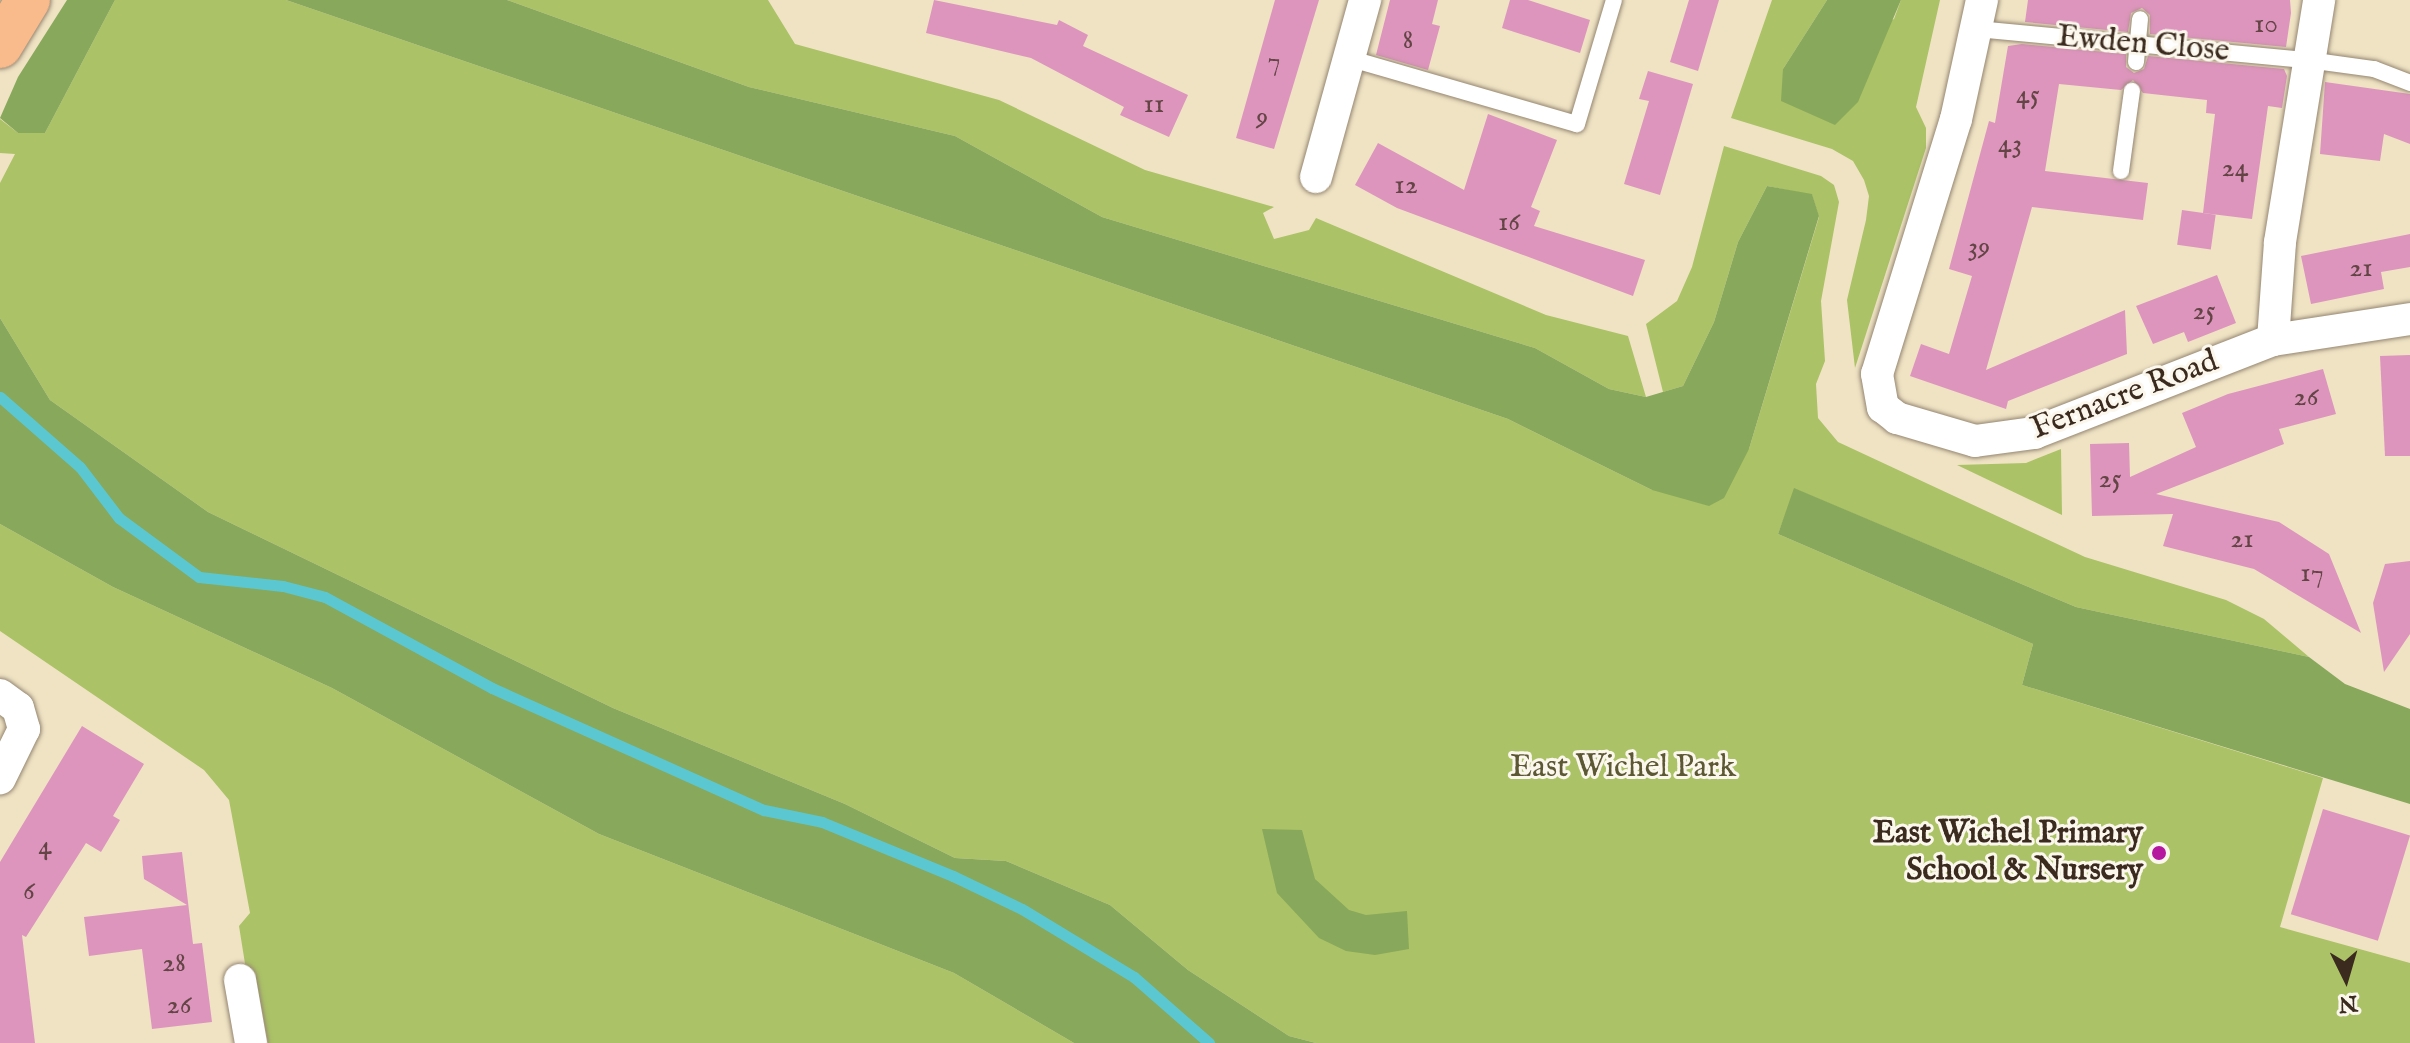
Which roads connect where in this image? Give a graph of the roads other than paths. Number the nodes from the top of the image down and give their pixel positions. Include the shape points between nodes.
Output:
1 (28, 0) edge
2 (1365, 0) edge
3 (1614, 0) edge
4 (2319, 0) edge
5 (1980, 15) edge
6 (2140, 19) dead end
7 (2138, 44) junction
8 (0, 46) edge
9 (1348, 58) junction
10 (2308, 60) junction
11 (2136, 62) dead end
12 (2410, 83) edge
13 (2132, 91) dead end
14 (2121, 171) dead end
15 (1316, 177) dead end
16 (2410, 319) edge
17 (2273, 340) junction
18 (0, 695) edge
19 (0, 778) edge
20 (240, 980) dead end
21 (242, 1042) edge

1 - 8 main road
2 - 9 street
3 - 9 lane via 1577,124
4 - 10 street
5 - 7 lane, Ewden Close
5 - 17 street, Fernacre Road via 1956,119 1877,374 1883,407 1897,418 1949,437 2000,439 2067,423
6 - 7 lane
7 - 10 lane, Ewden Close
7 - 11 lane
9 - 15 street
10 - 12 lane, Ewden Close via 2374,69
10 - 17 street via 2280,242
13 - 14 lane
16 - 17 street, Fernacre Road
18 - 19 street via 18,708 24,729
20 - 21 street

